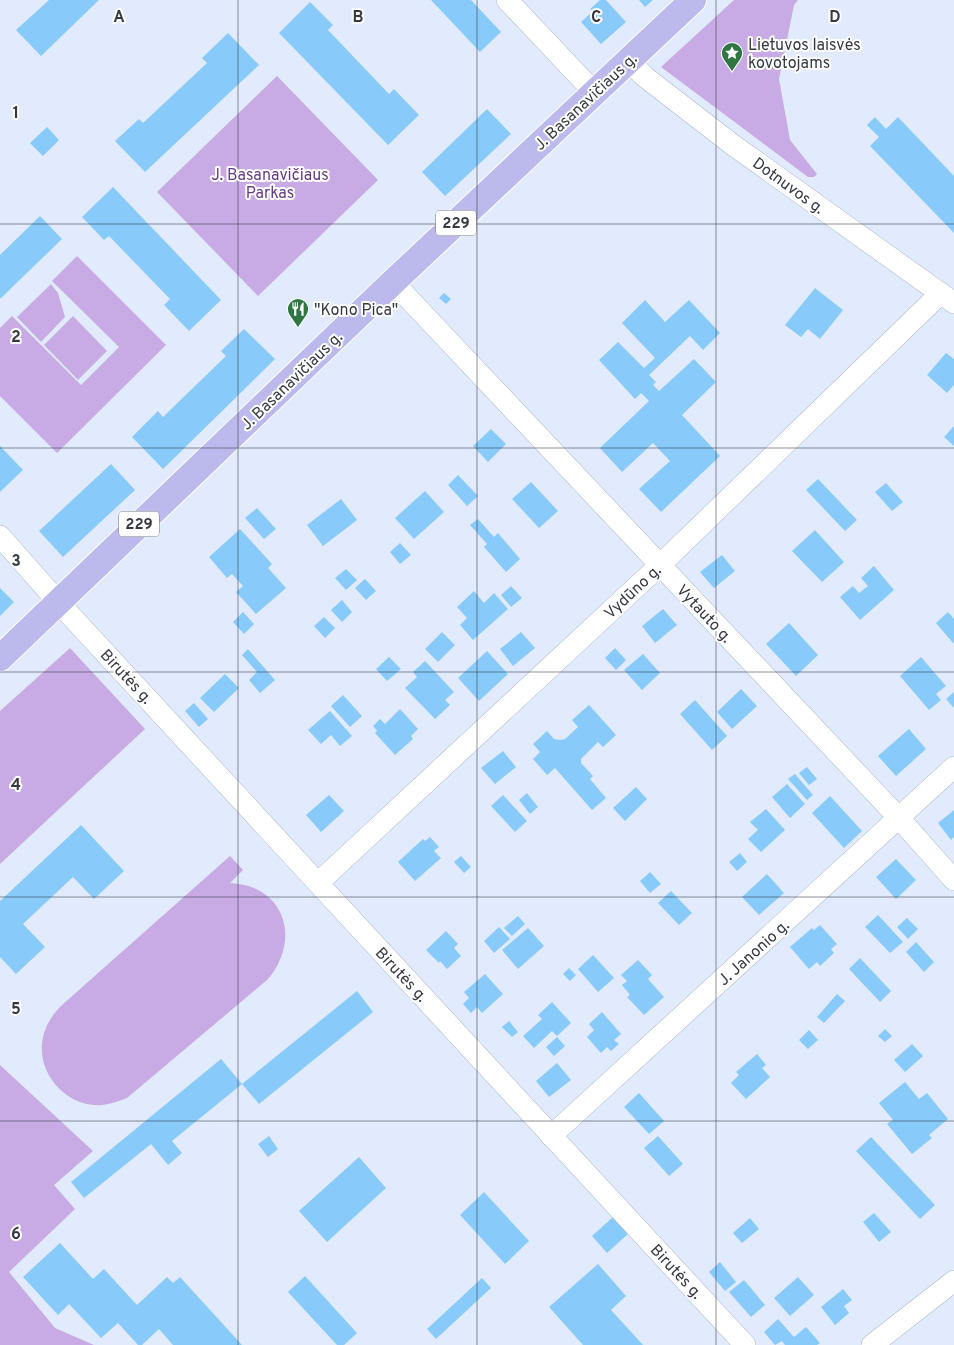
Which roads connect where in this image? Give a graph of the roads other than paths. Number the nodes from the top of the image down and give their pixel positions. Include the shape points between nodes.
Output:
1 (507, 0) edge
2 (693, 0) edge
3 (629, 61) junction
4 (594, 92) junction
5 (393, 282) junction
6 (948, 298) edge
7 (0, 536) edge
8 (660, 565) junction
9 (59, 603) junction
10 (0, 658) edge
11 (954, 768) edge
12 (899, 818) junction
13 (954, 880) edge
14 (318, 883) junction
15 (551, 1136) junction
16 (954, 1280) edge
17 (745, 1345) edge
18 (872, 1345) edge

1 - 4 street
2 - 3 main road, J. Basanavičiaus g. / 229
3 - 4 main road, J. Basanavičiaus g. / 229
3 - 6 street, Dotnuvos g. via 645,78 733,145
4 - 5 main road, J. Basanavičiaus g. / 229
5 - 8 street, Vytauto g.
5 - 9 main road, J. Basanavičiaus g. / 229
6 - 8 street, Vydūno g.
7 - 9 street, Birutės g.
8 - 12 street, Vytauto g.
8 - 14 street, Vydūno g.
9 - 10 main road, J. Basanavičiaus g. / 229
9 - 14 street, Birutės g.
11 - 12 street, J. Janonio g.
12 - 13 street, Vytauto g.
12 - 15 street, J. Janonio g.
14 - 15 street, Birutės g.
15 - 17 street, Birutės g.
16 - 18 street

